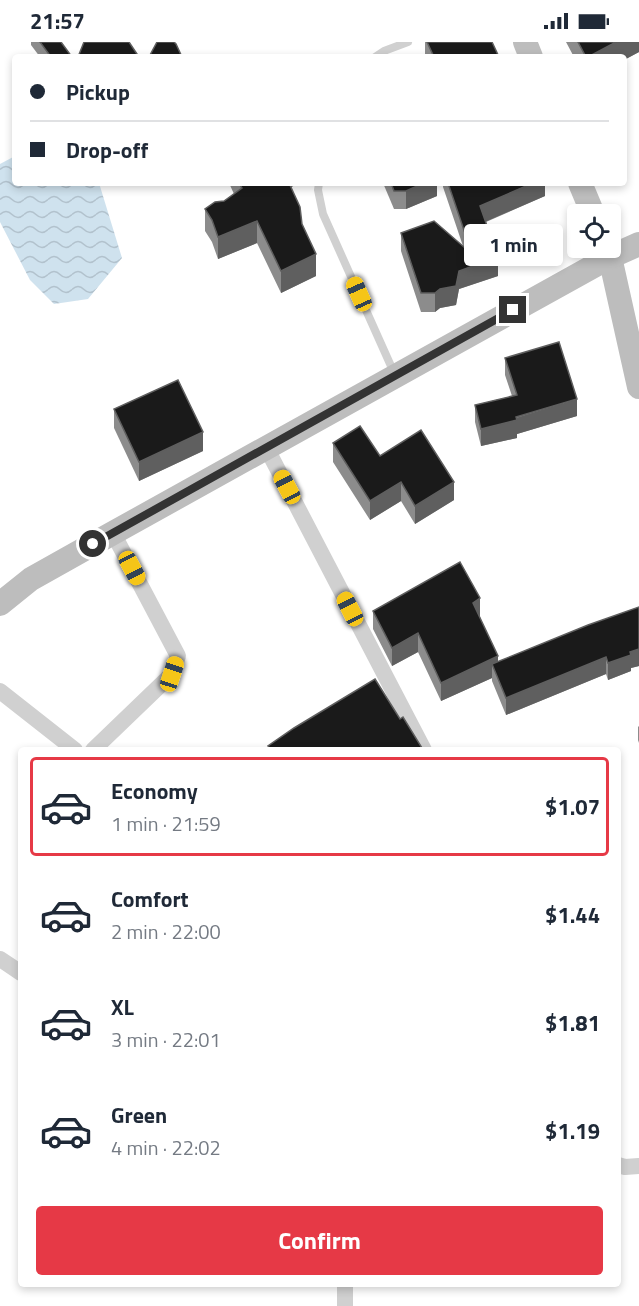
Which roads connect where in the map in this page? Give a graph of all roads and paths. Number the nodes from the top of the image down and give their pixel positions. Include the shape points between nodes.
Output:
1 (408, 42) edge
2 (380, 54) edge
3 (319, 186) edge
4 (581, 186) edge
5 (589, 204) edge
6 (639, 244) edge
7 (621, 249) edge
8 (598, 258) edge
9 (609, 258) edge
10 (395, 375) junction
11 (639, 387) edge
12 (266, 447) junction
13 (113, 533) junction
14 (0, 604) edge
15 (0, 691) edge
16 (71, 747) edge
17 (96, 747) edge
18 (422, 747) edge
19 (0, 959) edge
20 (18, 971) edge
21 (621, 1166) edge
22 (639, 1166) edge
23 (345, 1287) edge
24 (345, 1306) edge

1 - 2 lane
3 - 10 lane via 323,214
4 - 5 street
6 - 7 street
8 - 10 street
9 - 11 street
10 - 12 street
12 - 13 street
12 - 18 street
13 - 14 street via 31,579
13 - 17 street via 178,656 172,674
15 - 16 street
19 - 20 street
21 - 22 street
23 - 24 street

